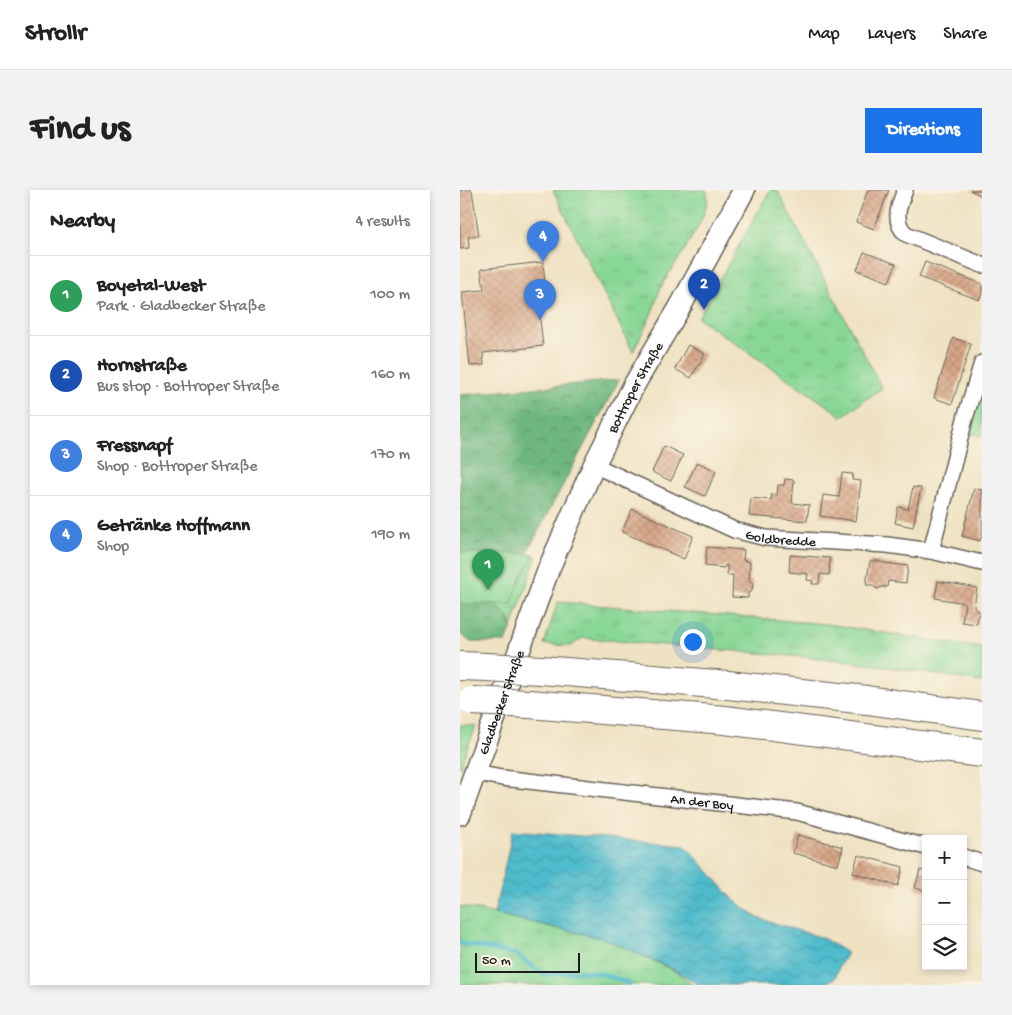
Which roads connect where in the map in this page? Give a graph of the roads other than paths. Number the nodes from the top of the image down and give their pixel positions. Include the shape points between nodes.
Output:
1 (905, 190) edge
2 (742, 191) edge
3 (982, 265) edge
4 (982, 363) edge
5 (594, 465) junction
6 (931, 551) junction
7 (982, 563) edge
8 (542, 590) joint
9 (473, 666) edge
10 (466, 701) edge
11 (982, 716) edge
12 (982, 753) edge
13 (475, 773) junction
14 (460, 814) edge
15 (922, 846) edge
16 (967, 858) edge
17 (982, 862) edge

1 - 3 street via 897,216 902,231
2 - 5 main road, Bottroper Straße via 634,385
4 - 6 street
5 - 6 street, Goldbredde via 734,530 766,538
5 - 8 main road, Bottroper Straße
6 - 7 street, Goldbredde
8 - 13 main road, Gladbecker Straße
9 - 11 highway, bridge via 728,685
10 - 12 highway, bridge via 725,720
13 - 14 main road, Gladbecker Straße
13 - 15 street, An der Boy via 797,812
16 - 17 street

